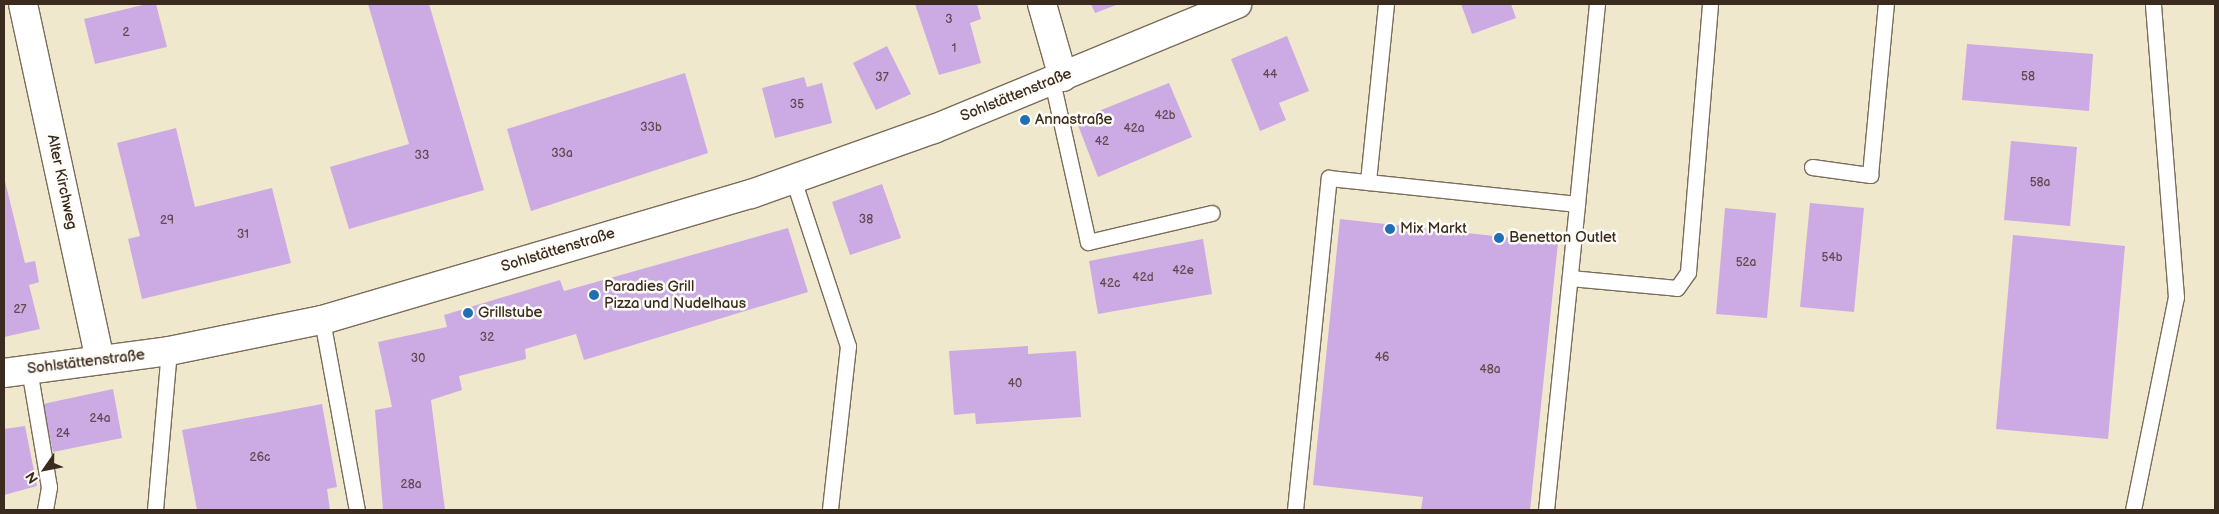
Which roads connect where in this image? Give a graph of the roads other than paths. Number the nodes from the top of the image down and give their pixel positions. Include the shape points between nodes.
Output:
1 (23, 4) edge
2 (1042, 4) edge
3 (1237, 4) edge
4 (1386, 4) edge
5 (1597, 4) edge
6 (1710, 4) edge
7 (1886, 4) edge
8 (2153, 4) edge
9 (1057, 79) junction
10 (1812, 167) dead end
11 (793, 179) junction
12 (1368, 182) junction
13 (1577, 204) junction
14 (1212, 214) dead end
15 (1570, 278) junction
16 (322, 320) junction
17 (169, 351) junction
18 (100, 360) junction
19 (16, 371) edge
20 (45, 510) edge
21 (155, 510) edge
22 (357, 510) edge
23 (830, 510) edge
24 (1295, 510) edge
25 (1546, 510) edge
26 (2133, 510) edge

1 - 18 street, Alter Kirchweg
2 - 9 street
3 - 9 street, Sohlstättenstraße
4 - 12 lane
5 - 13 lane
6 - 15 lane via 1688,272 1677,288
7 - 10 lane via 1870,175
8 - 26 lane via 2176,297
9 - 11 street, Sohlstättenstraße
9 - 14 lane via 1088,242
11 - 16 street, Sohlstättenstraße
11 - 23 lane via 848,346
12 - 13 lane
12 - 24 lane via 1329,178
13 - 15 lane
15 - 25 lane
16 - 17 street, Sohlstättenstraße
16 - 22 lane
17 - 18 street, Sohlstättenstraße
17 - 21 lane, Sohlstättenstraße
18 - 19 street, Sohlstättenstraße
19 - 20 lane via 48,488

